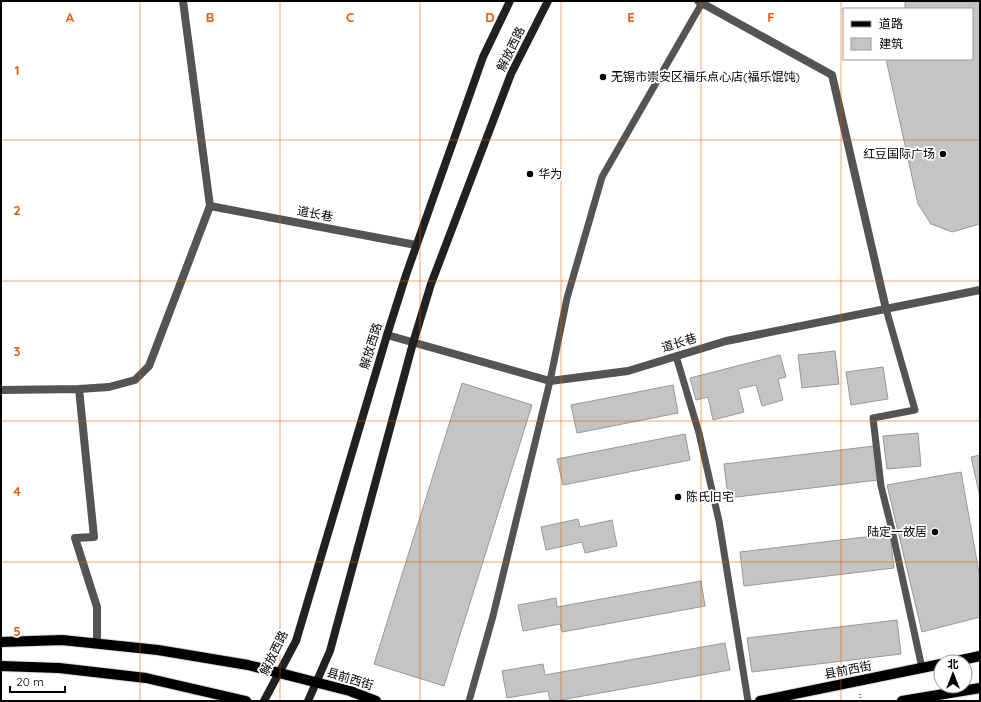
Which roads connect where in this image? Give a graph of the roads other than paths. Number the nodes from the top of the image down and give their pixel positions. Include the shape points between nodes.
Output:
1 (183, 1) edge
2 (510, 1) edge
3 (548, 1) edge
4 (700, 2) edge
5 (210, 206) junction
6 (416, 245) junction
7 (980, 290) edge
8 (886, 309) junction
9 (387, 335) junction
10 (413, 343) junction
11 (676, 356) junction
12 (550, 381) junction
13 (79, 389) junction
14 (1, 390) edge
15 (1, 642) edge
16 (97, 644) junction
17 (1, 666) edge
18 (933, 666) edge
19 (922, 668) junction
20 (278, 673) junction
21 (316, 682) junction
22 (980, 688) edge
23 (246, 701) edge
24 (264, 701) edge
25 (308, 701) edge
26 (376, 701) edge
27 (469, 701) edge
28 (748, 701) edge
29 (760, 701) edge
30 (902, 701) edge

1 - 5 street
2 - 6 main road, 解放西路 via 483,57
3 - 10 main road, 解放西路 via 511,74 431,284
4 - 8 street via 832,75
4 - 12 lane via 602,177 567,298
5 - 6 street, 道长巷
5 - 13 street via 149,366 135,380
6 - 9 main road, 解放西路
7 - 8 street, 道长巷
8 - 11 street, 道长巷 via 726,340
8 - 19 lane via 915,410 873,418 881,486
9 - 10 street, 道长巷
9 - 20 main road, 解放西路 via 296,641
10 - 12 street, 道长巷
10 - 21 main road, 解放西路 via 330,651
11 - 12 street, 道长巷 via 628,371
11 - 28 lane via 699,433 719,521
12 - 27 lane via 493,616
13 - 14 street
13 - 16 street via 94,537 75,538 97,607
15 - 16 main road, 县前西街 via 62,640
16 - 20 main road, 县前西街 via 248,665
17 - 23 main road via 59,668 146,678
18 - 19 main road, 县前西街
19 - 29 main road, 县前西街
20 - 21 main road, 县前西街
20 - 24 main road, 解放西路
21 - 25 main road, 解放西路
21 - 26 main road, 县前西街
22 - 30 main road

